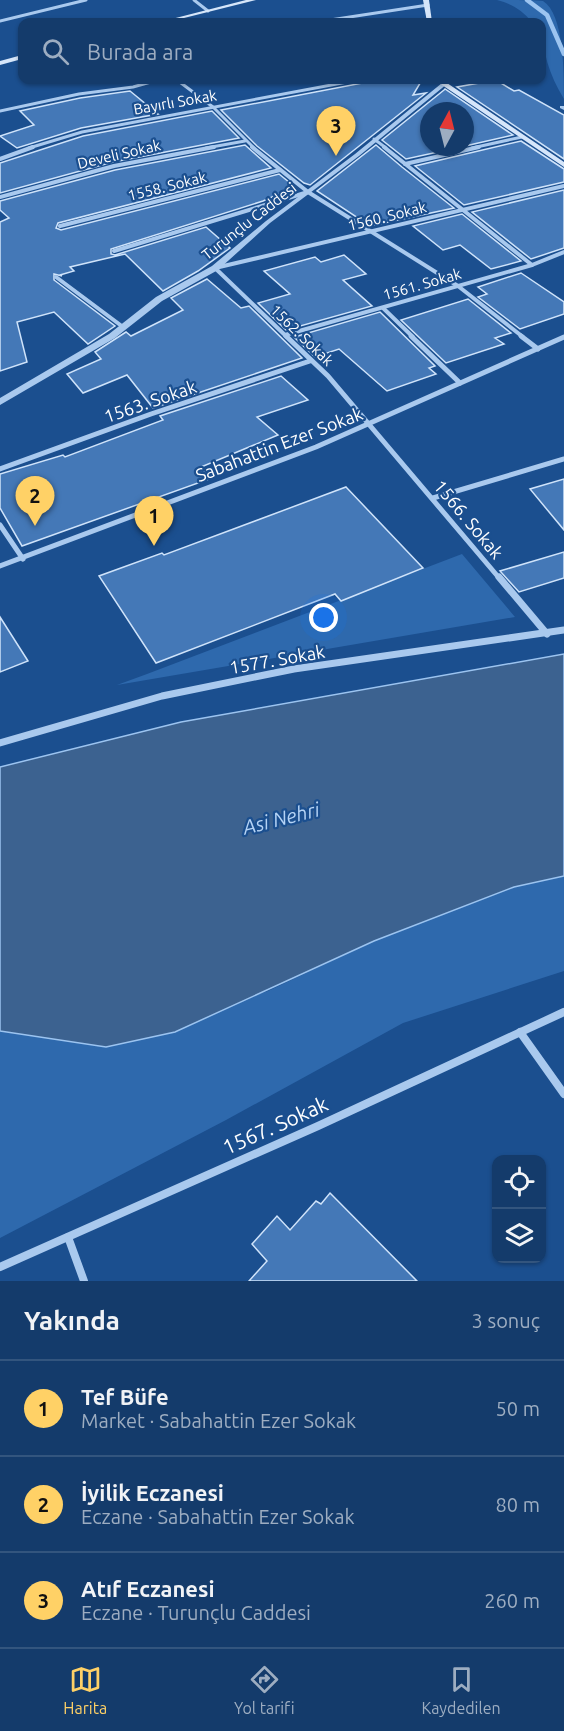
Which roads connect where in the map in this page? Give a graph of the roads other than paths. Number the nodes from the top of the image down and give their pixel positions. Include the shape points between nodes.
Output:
1 (86, 0) edge
2 (194, 0) edge
3 (254, 0) edge
4 (427, 3) edge
5 (208, 11) junction
6 (179, 18) edge
7 (340, 18) edge
8 (429, 18) edge
9 (0, 21) edge
10 (18, 58) edge
11 (0, 63) edge
12 (144, 84) edge
13 (182, 84) edge
14 (337, 84) edge
15 (441, 84) edge
16 (446, 84) edge
17 (213, 107) junction
18 (0, 111) edge
19 (522, 137) junction
20 (374, 139) junction
21 (245, 141) junction
22 (0, 159) edge
23 (405, 164) junction
24 (564, 165) edge
25 (280, 170) junction
26 (564, 186) edge
27 (308, 192) junction
28 (0, 197) edge
29 (462, 210) junction
30 (60, 226) dead end
31 (372, 232) junction
32 (114, 251) dead end
33 (564, 252) edge
34 (532, 265) junction
35 (215, 268) junction
36 (56, 277) dead end
37 (458, 286) junction
38 (383, 308) junction
39 (123, 327) junction
40 (285, 335) junction
41 (564, 337) edge
42 (538, 349) junction
43 (310, 361) junction
44 (460, 383) junction
45 (0, 402) edge
46 (369, 423) junction
47 (564, 459) edge
48 (0, 469) edge
49 (433, 498) junction
50 (0, 525) edge
51 (23, 559) junction
52 (0, 566) edge
53 (564, 630) edge
54 (547, 633) junction
55 (0, 744) edge
56 (564, 1012) edge
57 (520, 1032) junction
58 (564, 1094) edge
59 (68, 1237) junction
60 (0, 1267) edge
61 (84, 1281) edge

1 - 9 street
2 - 5 street
3 - 5 main road
4 - 7 street
4 - 8 main road
5 - 6 main road
10 - 11 main road
12 - 18 street
13 - 17 street
14 - 17 street, Bayırlı Sokak
15 - 20 street, Turunçlu Caddesi
16 - 19 main road
17 - 21 street
17 - 22 street, Bayırlı Sokak via 82,132
19 - 23 street
19 - 24 main road
20 - 23 street
20 - 27 street, Turunçlu Caddesi
21 - 25 street
21 - 28 street, Develi Sokak via 114,166
23 - 29 street
25 - 27 street
25 - 30 street, 1558. Sokak
26 - 29 street, 1560. Sokak
27 - 31 street
27 - 32 street
27 - 35 street, Turunçlu Caddesi
29 - 31 street, 1560. Sokak
29 - 34 street
31 - 35 street, 1560. Sokak
31 - 37 street
33 - 34 street, 1561. Sokak
34 - 37 street, 1561. Sokak
35 - 39 street, Turunçlu Caddesi via 159,299
35 - 40 street, 1562. Sokak
36 - 39 street
37 - 38 street, 1561. Sokak
37 - 42 street
38 - 40 street, 1561. Sokak
38 - 44 street
39 - 45 street, Turunçlu Caddesi
40 - 43 street, 1562. Sokak
41 - 42 street, Sabahattin Ezer Sokak
42 - 44 street, Sabahattin Ezer Sokak
43 - 46 street, 1562. Sokak
43 - 48 street, 1563. Sokak
44 - 46 street, Sabahattin Ezer Sokak
46 - 49 street, 1566. Sokak
46 - 51 street, Sabahattin Ezer Sokak
47 - 49 street
49 - 54 street, 1566. Sokak
50 - 51 street
51 - 52 street, Sabahattin Ezer Sokak
53 - 54 street, 1577. Sokak
54 - 55 street, 1577. Sokak via 283,671 162,696
56 - 57 street, 1567. Sokak
57 - 58 street
57 - 59 street, 1567. Sokak
59 - 60 street, 1567. Sokak
59 - 61 street

